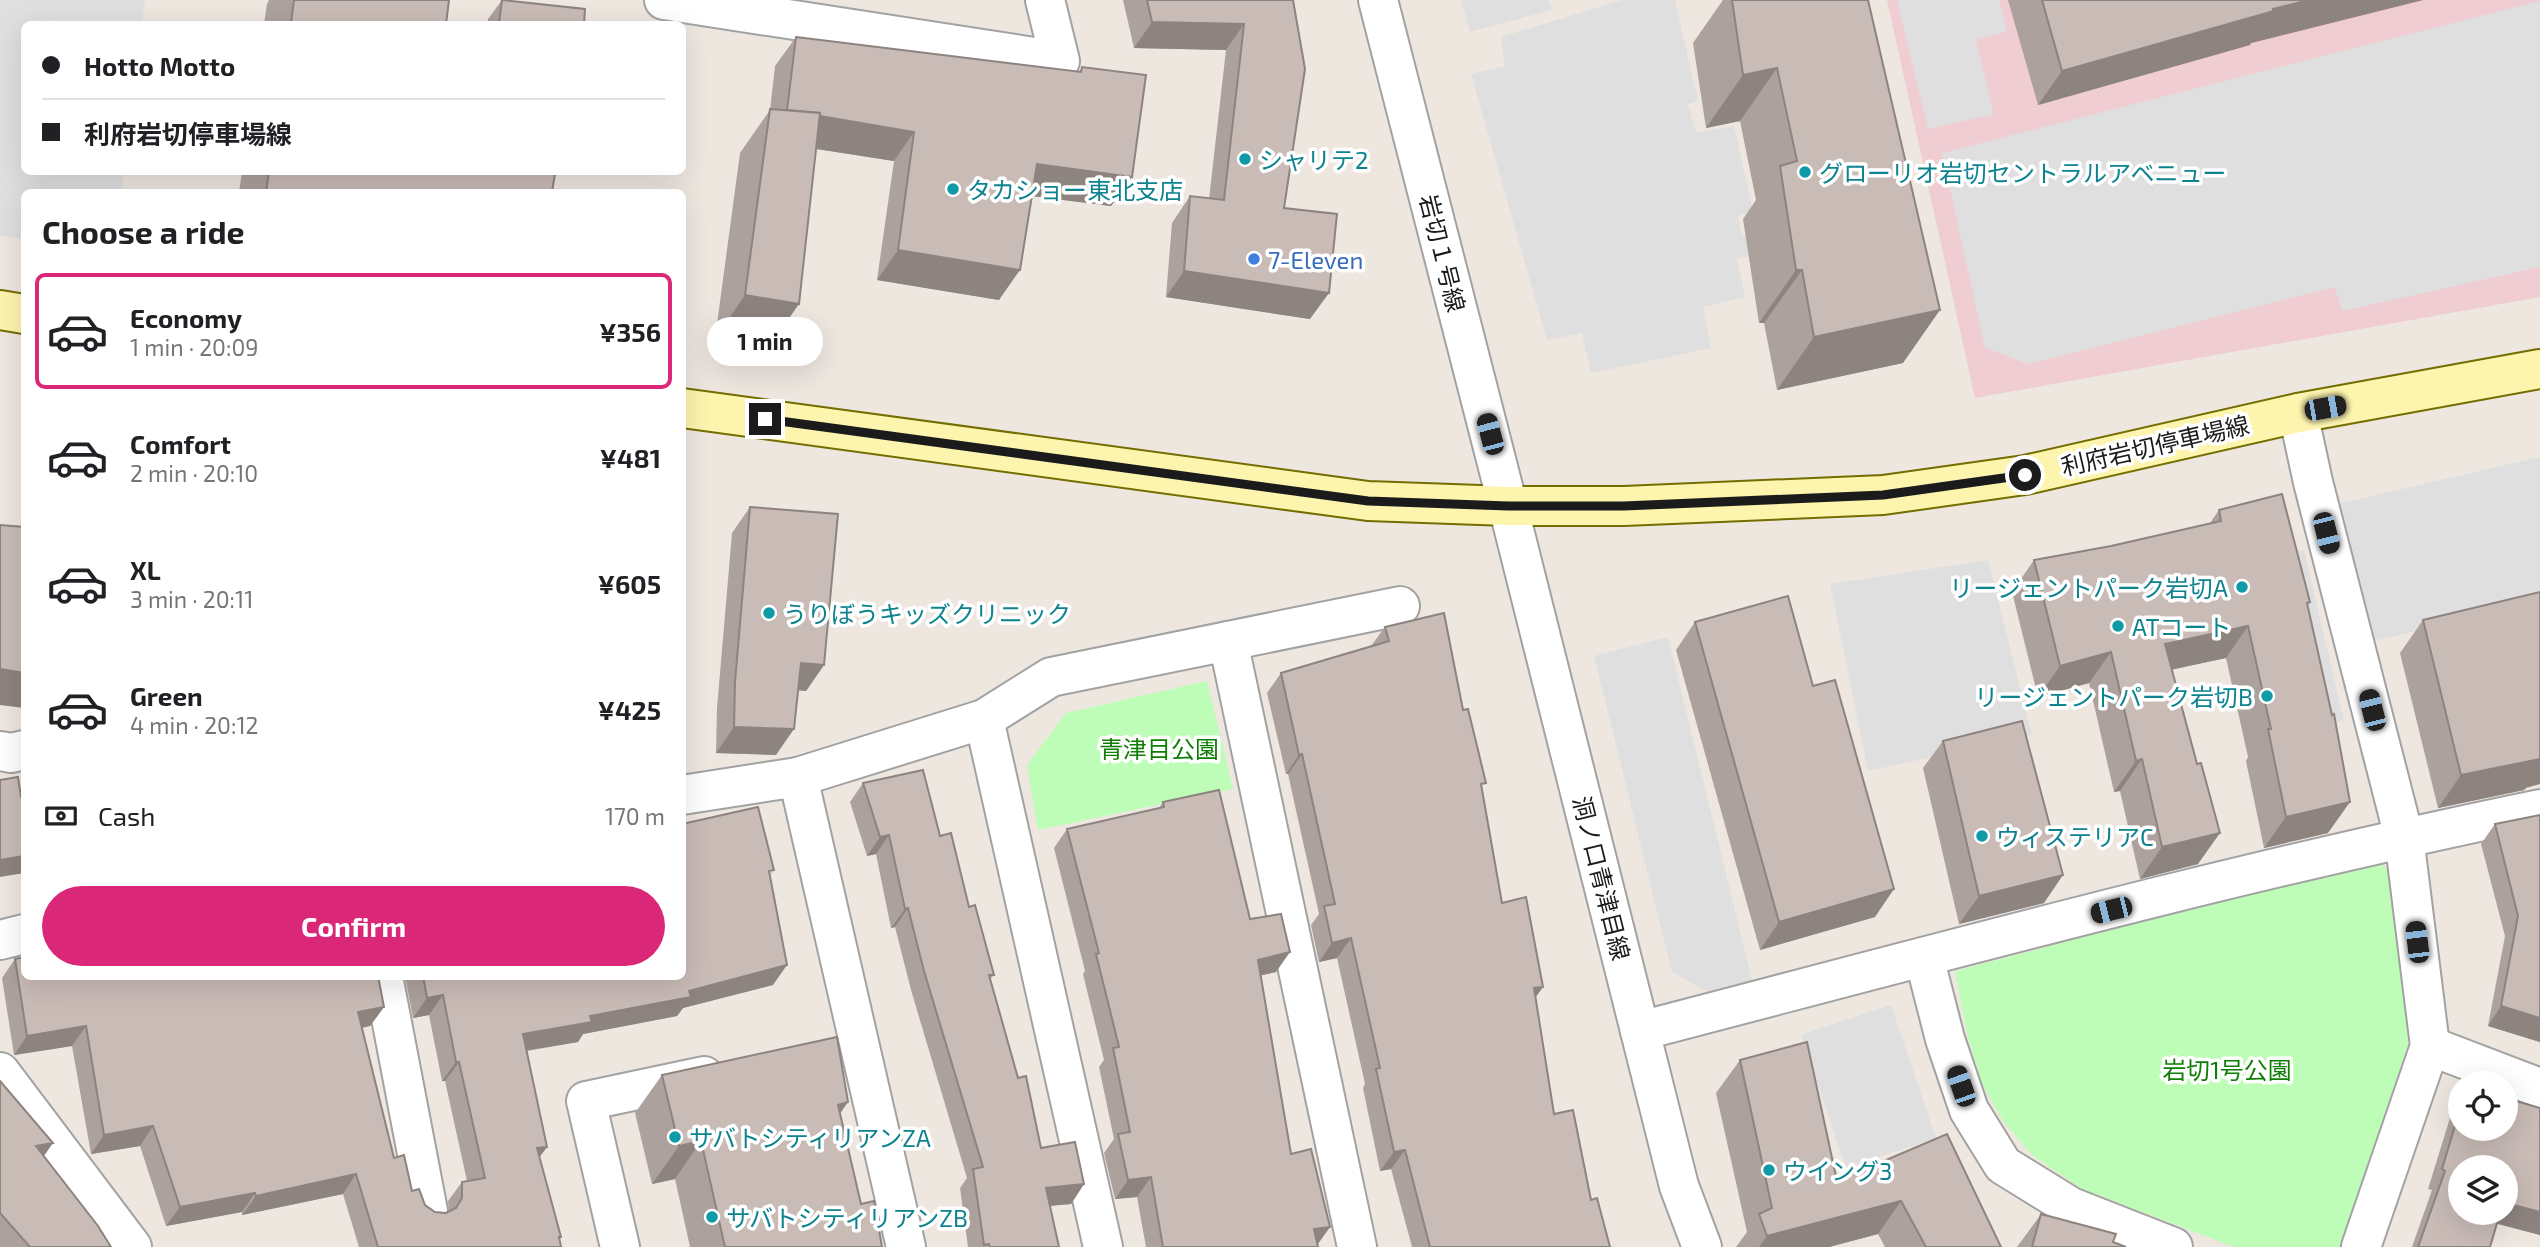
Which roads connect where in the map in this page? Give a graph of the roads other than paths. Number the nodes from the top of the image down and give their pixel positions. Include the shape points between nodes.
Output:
1 (664, 0) edge
2 (1045, 0) edge
3 (1378, 0) edge
4 (768, 8) edge
5 (0, 310) edge
6 (21, 314) edge
7 (2540, 369) edge
8 (686, 409) edge
9 (2298, 413) junction
10 (1508, 506) junction
11 (1399, 606) dead end
12 (1228, 641) junction
13 (984, 719) junction
14 (0, 751) edge
15 (21, 751) edge
16 (798, 776) junction
17 (686, 794) edge
18 (2540, 809) edge
19 (2404, 837) junction
20 (21, 935) edge
21 (0, 940) edge
22 (1924, 957) junction
23 (384, 980) edge
24 (1640, 1031) junction
25 (2430, 1046) junction
26 (736, 1069) edge
27 (0, 1072) edge
28 (2540, 1088) edge
29 (428, 1211) edge
30 (132, 1247) edge
31 (620, 1247) edge
32 (906, 1247) edge
33 (1103, 1247) edge
34 (1357, 1247) edge
35 (1702, 1247) edge
36 (2173, 1247) edge
37 (2361, 1247) edge

1 - 4 street
2 - 4 street via 1060,61
3 - 10 street, 岩切１号線
5 - 6 main road
7 - 9 main road, 利府岩切停車場線
8 - 10 main road, 利府岩切停車場線 via 1368,501
9 - 10 main road, 利府岩切停車場線 via 2025,475 1883,495
9 - 19 street
10 - 24 street, 洞ノ口青津目線
11 - 12 street
12 - 13 street via 1051,677
12 - 34 street
13 - 16 street
13 - 33 street
14 - 15 street
16 - 17 street
16 - 32 street via 845,1045
18 - 19 street
19 - 22 street
19 - 25 street
20 - 21 street
22 - 24 street
22 - 36 street via 1969,1110 2003,1165 2071,1208
23 - 29 street
24 - 35 street, 洞ノ口青津目線 via 1679,1186
25 - 28 street
25 - 37 street
26 - 31 street via 586,1101
27 - 30 street

